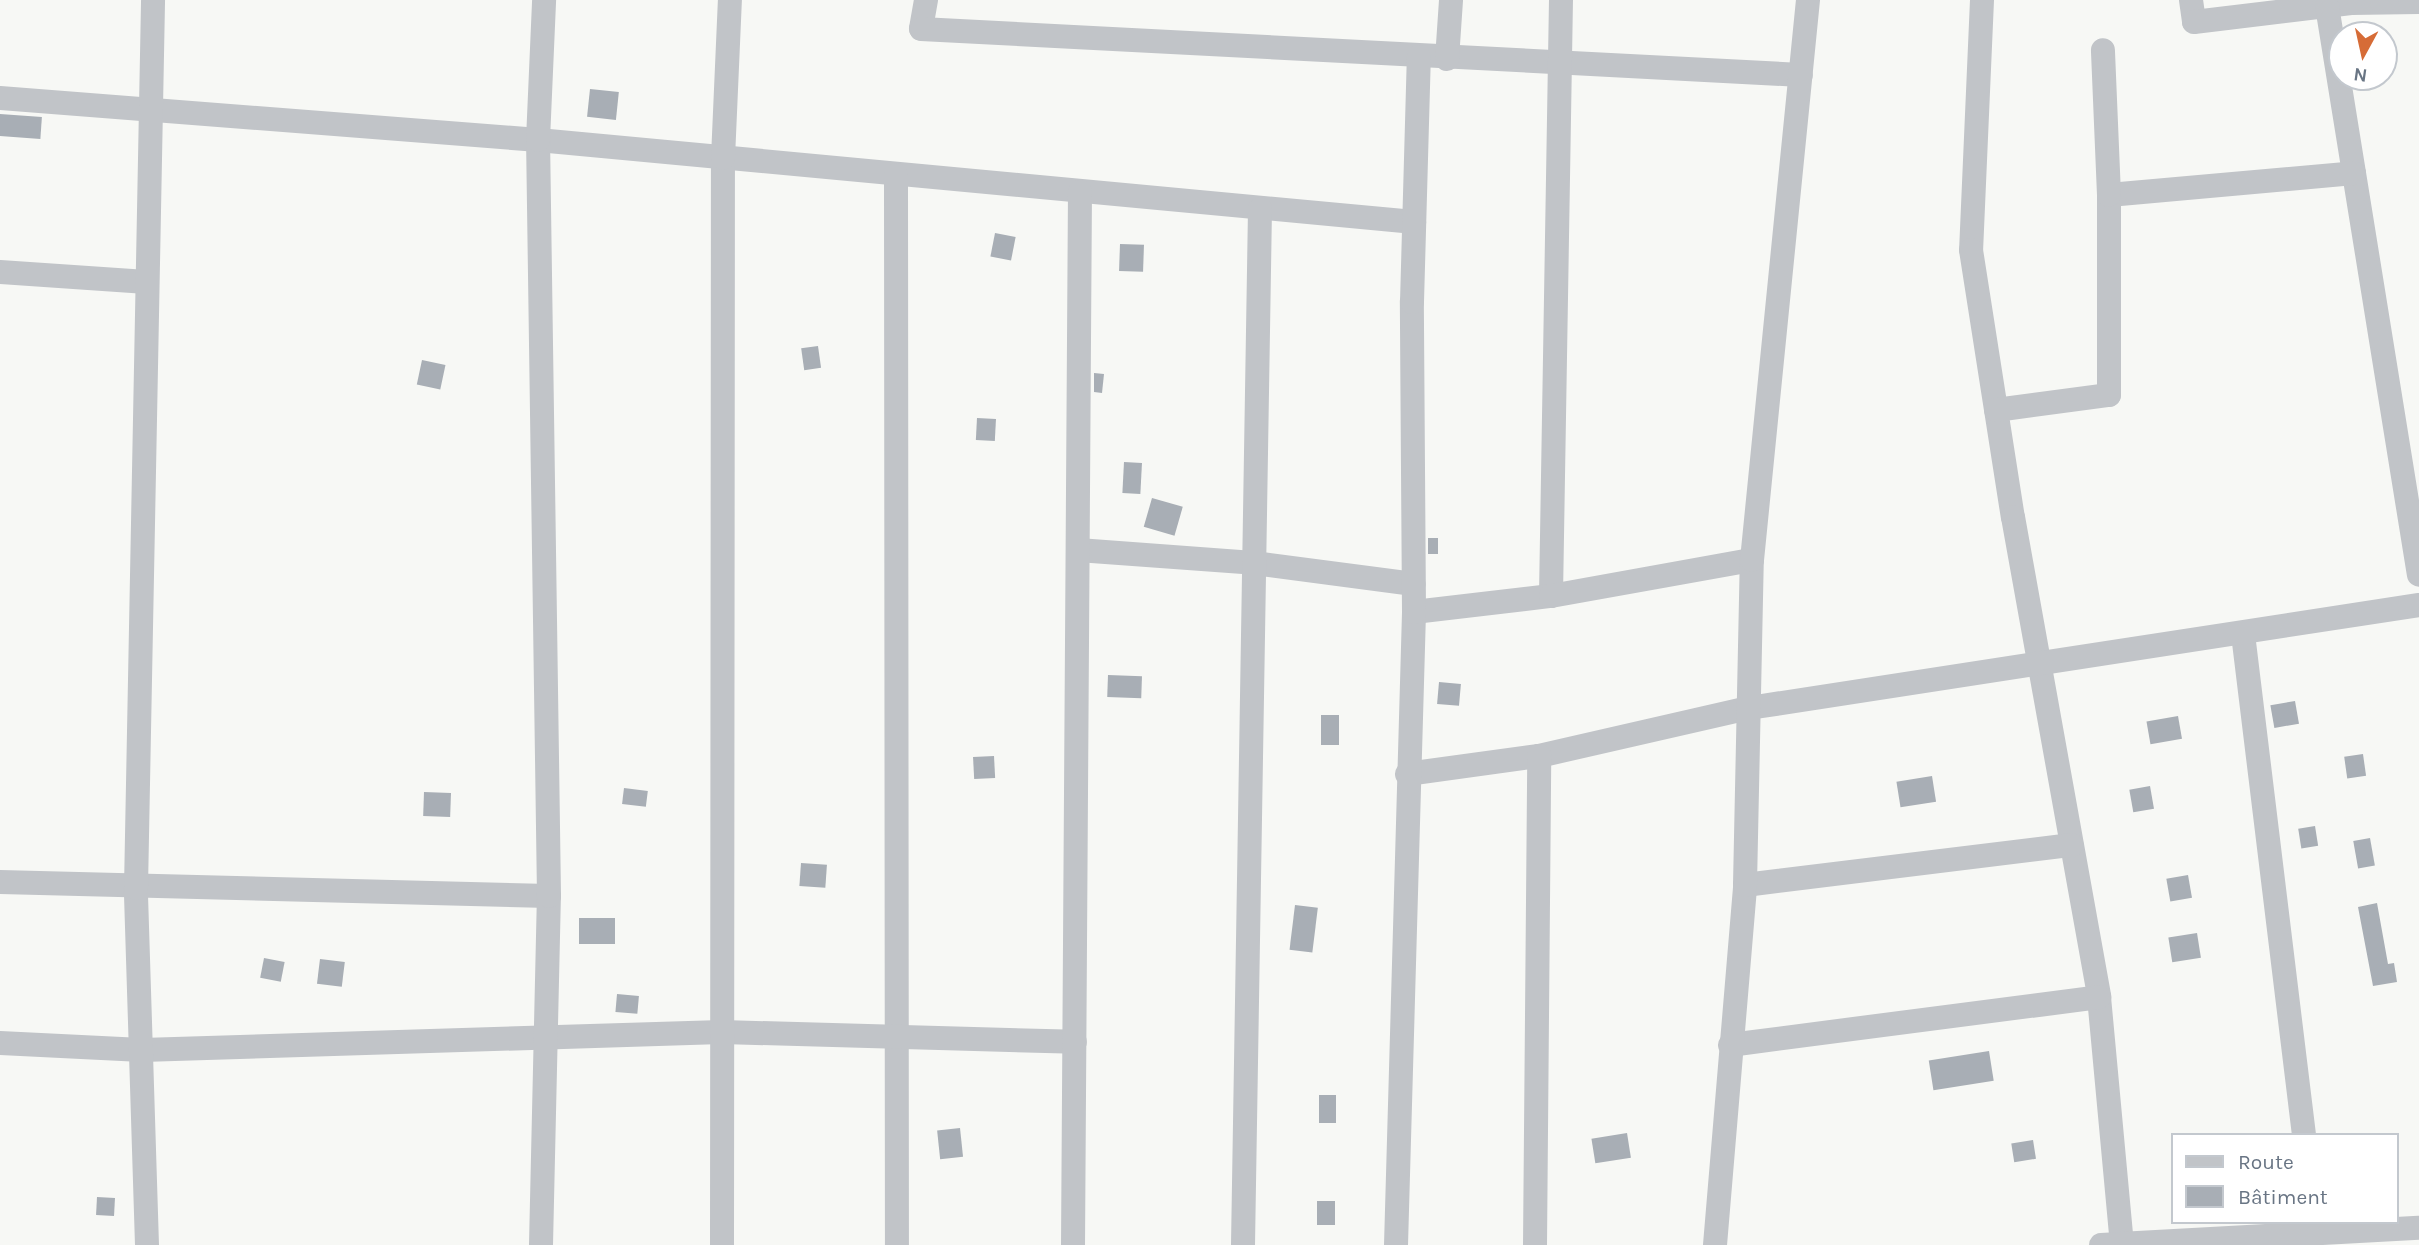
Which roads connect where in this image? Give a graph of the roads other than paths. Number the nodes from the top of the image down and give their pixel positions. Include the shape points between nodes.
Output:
1 (153, 0) edge
2 (544, 0) edge
3 (730, 0) edge
4 (926, 0) edge
5 (1451, 0) edge
6 (1561, 0) edge
7 (1808, 0) edge
8 (1982, 0) edge
9 (2191, 0) edge
10 (2419, 2) edge
11 (2343, 3) edge
12 (2103, 50) dead end
13 (1419, 57) junction
14 (1447, 59) junction
15 (1559, 65) junction
16 (1801, 75) junction
17 (0, 98) edge
18 (151, 110) junction
19 (538, 140) junction
20 (723, 158) junction
21 (2354, 173) junction
22 (896, 174) junction
23 (1080, 192) junction
24 (2109, 195) junction
25 (1260, 209) junction
26 (1414, 222) junction
27 (0, 272) edge
28 (147, 282) junction
29 (1996, 410) junction
30 (1078, 550) junction
31 (1752, 560) junction
32 (1254, 563) junction
33 (2419, 575) edge
34 (1414, 584) junction
35 (1551, 596) junction
36 (2419, 605) edge
37 (1414, 612) junction
38 (2244, 634) junction
39 (2040, 666) junction
40 (1749, 708) junction
41 (1539, 756) junction
42 (1407, 774) junction
43 (2072, 845) junction
44 (0, 883) edge
45 (1745, 885) junction
46 (136, 888) junction
47 (549, 896) junction
48 (2099, 997) junction
49 (722, 1032) junction
50 (897, 1037) junction
51 (546, 1040) junction
52 (1074, 1042) junction
53 (0, 1043) edge
54 (1730, 1045) junction
55 (142, 1050) junction
56 (2304, 1133) edge
57 (2419, 1228) edge
58 (2316, 1234) edge
59 (2112, 1244) edge
60 (147, 1245) edge
61 (541, 1245) edge
62 (722, 1245) edge
63 (897, 1245) edge
64 (1073, 1245) edge
65 (1243, 1245) edge
66 (1396, 1245) edge
67 (1535, 1245) edge
68 (1715, 1245) edge

1 - 18 street
2 - 19 street
3 - 20 street
4 - 13 street via 921,29
5 - 14 street
6 - 15 street
7 - 16 street
8 - 29 street via 1971,250
9 - 11 street via 2194,22
10 - 11 street
11 - 21 street
12 - 24 street
13 - 14 street
13 - 26 street
14 - 15 street
15 - 16 street
15 - 35 street
16 - 31 street
17 - 18 street
18 - 19 street
18 - 28 street
19 - 20 street
19 - 47 street
20 - 22 street
20 - 49 street
21 - 24 street
21 - 33 street
22 - 23 street
22 - 50 street
23 - 25 street
23 - 30 street
24 - 29 street via 2109,395
25 - 26 street
25 - 32 street
26 - 34 street
27 - 28 street
28 - 46 street
29 - 39 street
30 - 32 street
30 - 52 street
31 - 35 street
31 - 40 street
32 - 34 street
32 - 65 street
34 - 37 street
35 - 37 street
36 - 38 street
37 - 42 street
38 - 39 street
38 - 56 street
39 - 40 street
39 - 43 street
40 - 41 street
40 - 45 street
41 - 42 street
41 - 67 street
42 - 66 street
43 - 45 street
43 - 48 street
44 - 46 street
45 - 54 street
46 - 47 street
46 - 55 street
47 - 51 street
48 - 54 street
48 - 59 street
49 - 50 street
49 - 51 street
49 - 62 street
50 - 52 street
50 - 63 street
51 - 55 street
51 - 61 street
52 - 64 street
53 - 55 street
54 - 68 street
55 - 60 street
57 - 58 street
58 - 59 street

